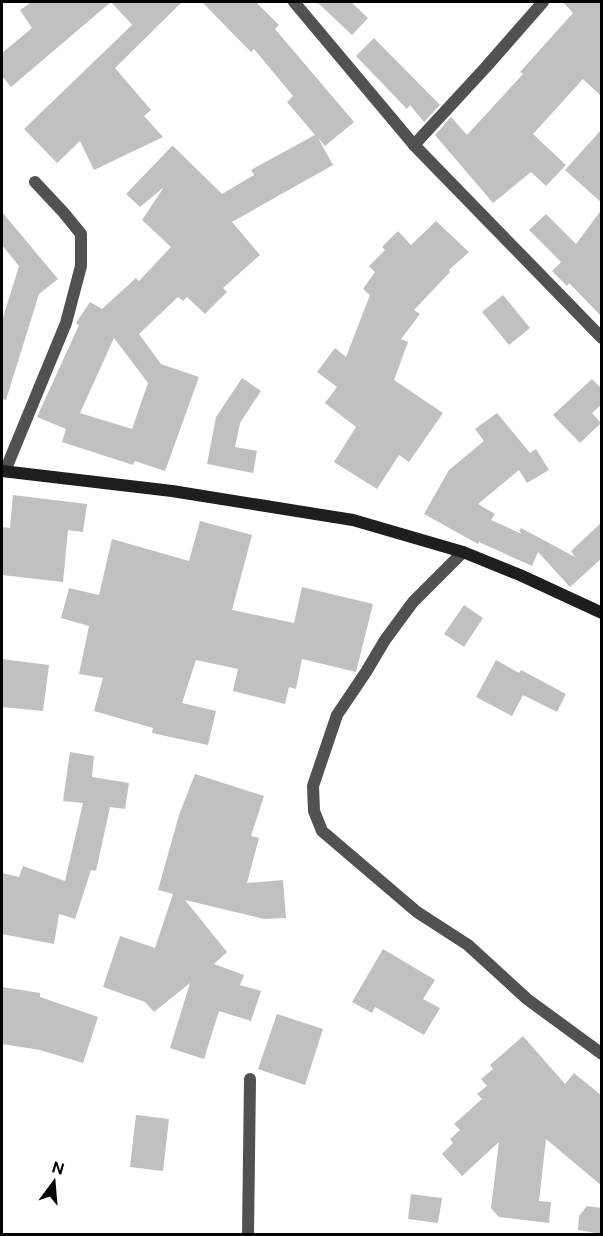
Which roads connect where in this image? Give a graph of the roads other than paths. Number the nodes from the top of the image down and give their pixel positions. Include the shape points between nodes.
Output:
1 (294, 2) edge
2 (543, 2) edge
3 (414, 145) junction
4 (35, 182) dead end
5 (602, 338) edge
6 (4, 471) edge
7 (463, 552) junction
8 (601, 613) edge
9 (602, 1054) edge
10 (250, 1078) dead end
11 (248, 1234) edge

1 - 3 street
2 - 3 street
3 - 5 street
4 - 6 street via 81,234 81,266 66,323
6 - 7 street via 172,491 352,520
7 - 8 street
7 - 9 street via 413,602 337,715 312,786 314,811 322,831 417,912 468,945 527,999
10 - 11 street

